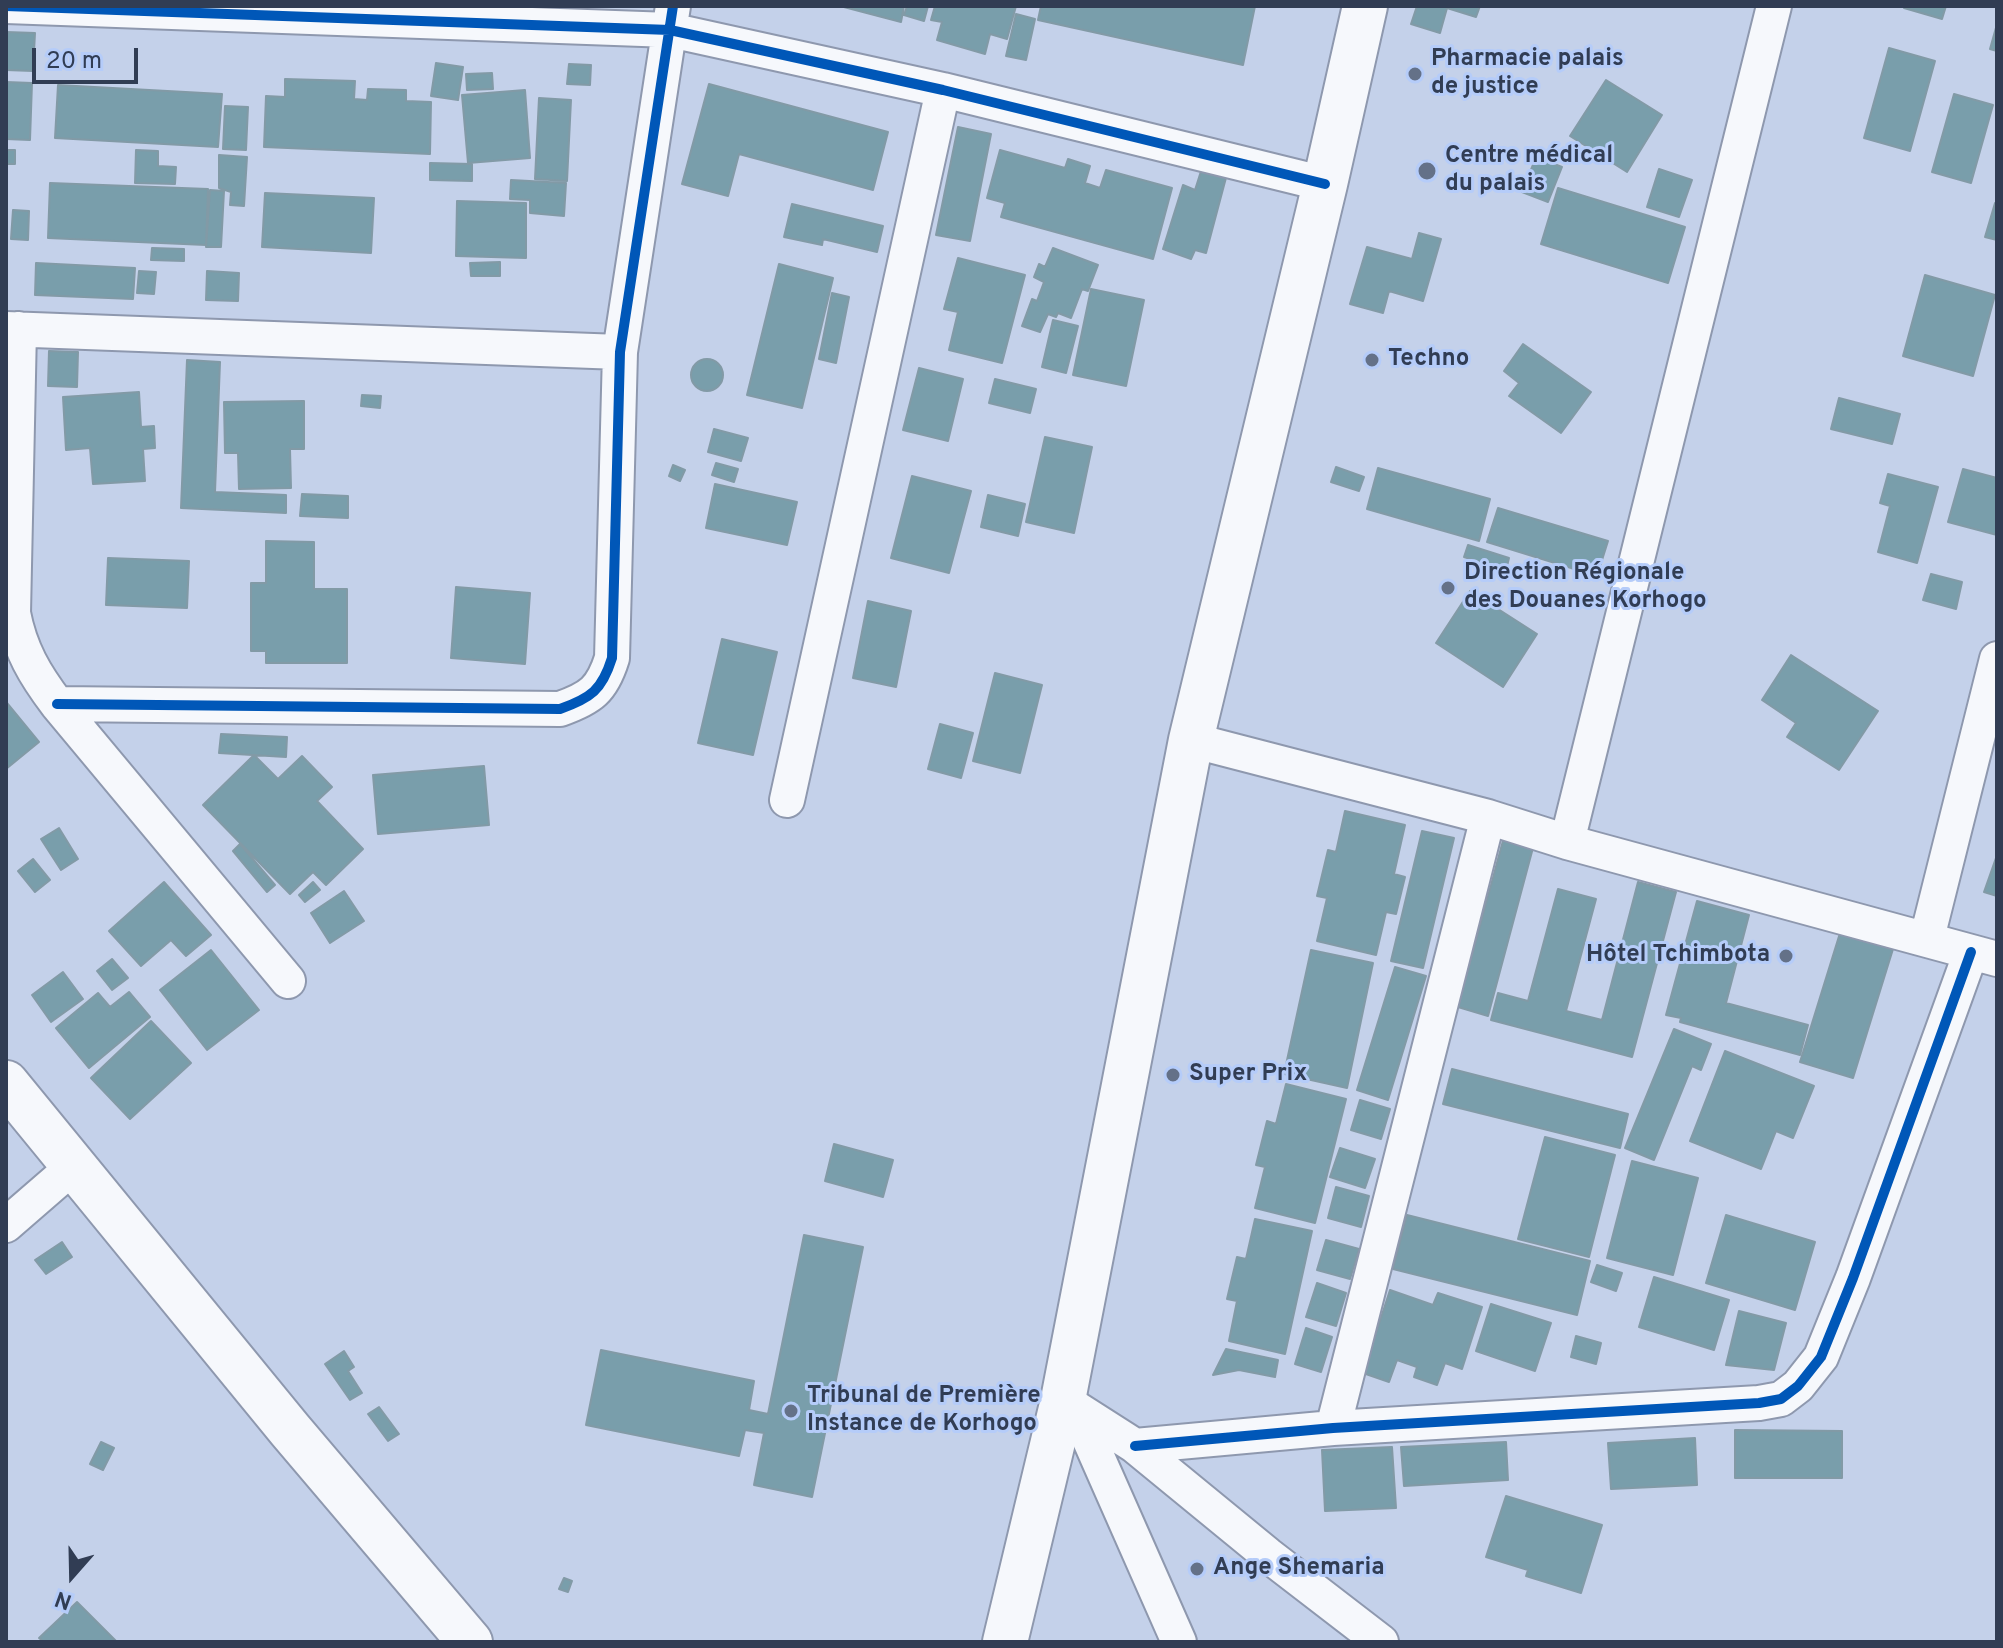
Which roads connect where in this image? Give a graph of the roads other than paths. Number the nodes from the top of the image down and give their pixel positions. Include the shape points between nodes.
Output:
1 (6, 6) edge
2 (1365, 6) edge
3 (1774, 6) edge
4 (672, 18) edge
5 (943, 90) junction
6 (1325, 184) junction
7 (12, 329) edge
8 (620, 352) junction
9 (1997, 659) edge
10 (57, 704) junction
11 (1191, 740) junction
12 (787, 800) dead end
13 (1488, 817) junction
14 (1567, 842) junction
15 (1927, 938) junction
16 (1984, 955) edge
17 (288, 981) dead end
18 (6, 1083) edge
19 (74, 1166) junction
20 (6, 1225) edge
21 (1070, 1406) junction
22 (1333, 1428) junction
23 (1135, 1446) junction
24 (470, 1642) edge
25 (1005, 1642) edge
26 (1179, 1642) edge
27 (1381, 1642) edge

1 - 4 street
2 - 6 main road
3 - 14 street
4 - 5 street
4 - 8 street
5 - 6 street
5 - 12 street
6 - 11 main road
7 - 8 street
7 - 10 street via 13,613 31,670
8 - 10 street via 612,658 606,678 587,699 560,709
9 - 15 street
10 - 17 street
11 - 13 street
11 - 21 main road
13 - 14 street
13 - 22 street
14 - 15 street
15 - 16 street
16 - 22 street via 1821,1357 1781,1399
18 - 19 main road
19 - 20 street
19 - 24 main road
21 - 23 street
21 - 25 main road
21 - 26 street
22 - 23 street
23 - 27 street

